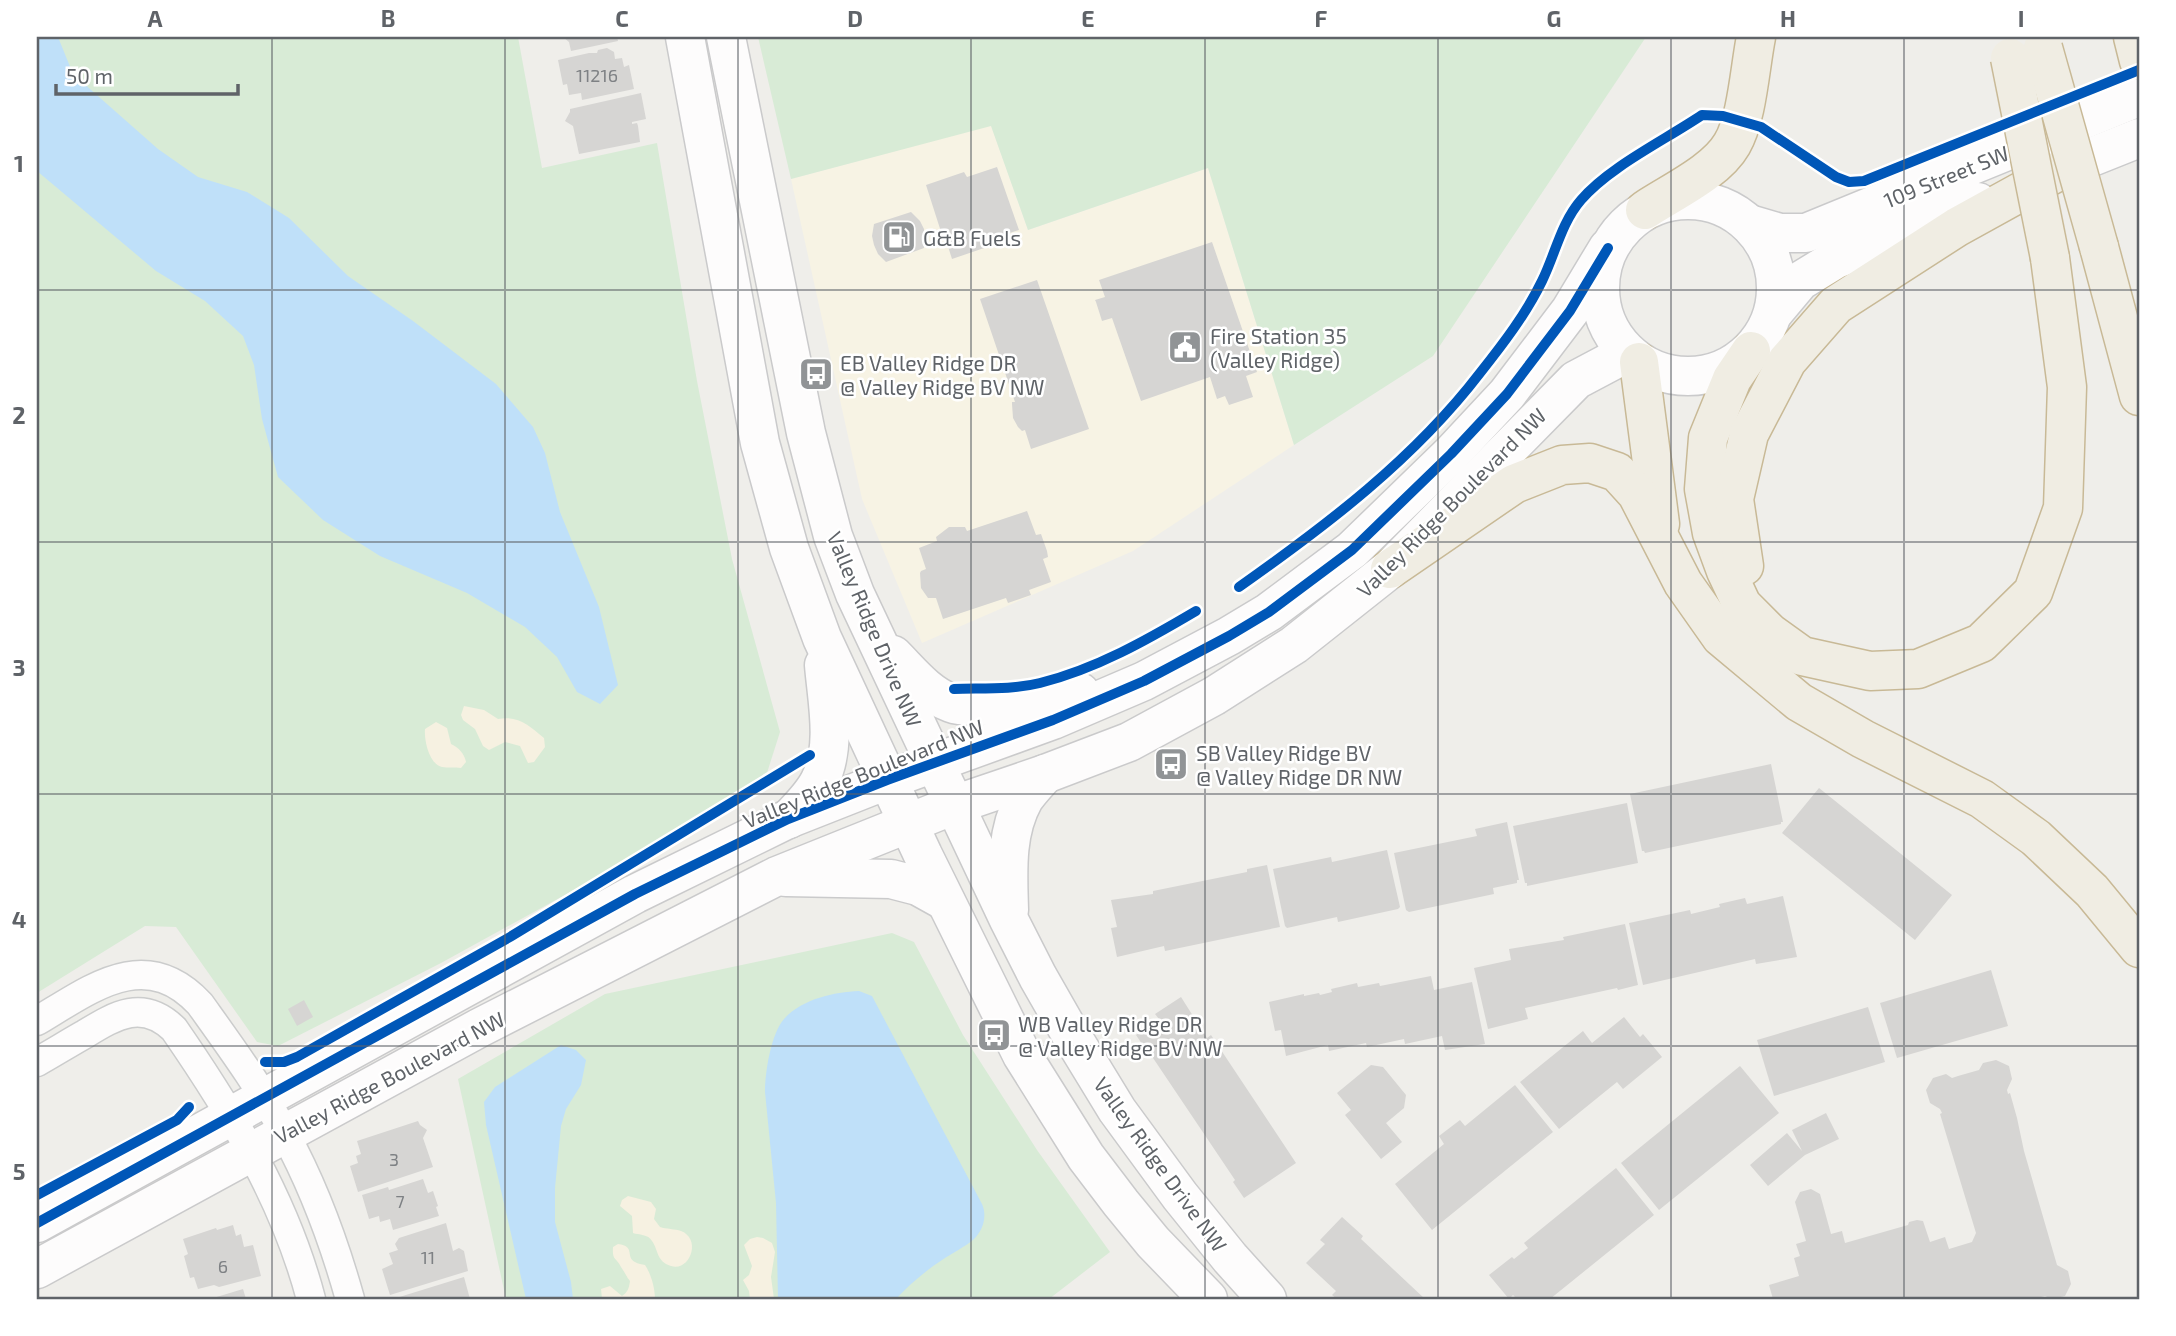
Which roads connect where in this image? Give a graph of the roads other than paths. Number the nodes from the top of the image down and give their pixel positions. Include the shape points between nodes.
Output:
1 (685, 37) edge
2 (726, 37) edge
3 (1756, 37) edge
4 (2133, 37) edge
5 (2025, 45) edge
6 (2139, 61) edge
7 (2139, 97) edge
8 (2139, 138) edge
9 (2064, 168) junction
10 (1645, 210) junction
11 (1749, 224) junction
12 (1608, 247) junction
13 (1774, 312) junction
14 (1751, 351) junction
15 (1633, 358) junction
16 (2139, 396) edge
17 (1662, 543) junction
18 (1390, 569) junction
19 (1770, 633) junction
20 (875, 636) junction
21 (822, 638) junction
22 (1144, 681) junction
23 (934, 762) junction
24 (1045, 774) junction
25 (887, 780) junction
26 (954, 805) junction
27 (788, 819) junction
28 (907, 823) junction
29 (777, 876) junction
30 (945, 901) junction
31 (1009, 920) junction
32 (2139, 948) edge
33 (152, 975) junction
34 (146, 1013) junction
35 (37, 1021) edge
36 (37, 1062) edge
37 (265, 1099) junction
38 (231, 1117) junction
39 (285, 1133) junction
40 (252, 1152) junction
41 (37, 1223) edge
42 (37, 1269) edge
43 (311, 1299) edge
44 (350, 1299) edge
45 (1208, 1299) edge
46 (1268, 1299) edge

1 - 21 street via 758,431 789,548
2 - 20 street, Valley Ridge Drive NW via 821,494 840,558
3 - 10 highway via 1742,120 1732,144 1712,166
4 - 6 highway
5 - 16 highway, bridge via 2099,247
5 - 19 highway, bridge via 2067,387 2063,508 2033,592 1981,643 1918,669 1870,671 1802,656
7 - 11 street, 109 Street SW via 1806,233 1780,233
8 - 9 street, 109 Street SW
9 - 13 street, 109 Street SW via 1836,259 1800,281
9 - 19 highway via 1956,227 1836,305 1787,362 1749,434 1734,499 1744,567
10 - 11 street via 1688,199 1731,210
10 - 12 street via 1624,226
11 - 13 street via 1764,242 1773,264
12 - 15 street via 1599,292 1603,314 1612,335
12 - 22 street, Valley Ridge Boulevard NW via 1570,311 1507,394 1352,550 1269,612
13 - 14 street
14 - 15 street via 1735,363 1697,377 1656,371
14 - 19 highway via 1732,379 1707,438 1704,489 1712,533 1726,572 1742,605
15 - 17 highway
15 - 18 street, Valley Ridge Boulevard NW via 1576,380
17 - 18 highway via 1637,494 1617,472 1590,463 1562,465 1514,484
17 - 32 highway via 1721,637 1799,702 1982,799 2036,838 2092,891
18 - 24 street, Valley Ridge Boulevard NW via 1294,645 1214,696 1129,741
20 - 22 street via 928,690 952,704 971,707 1033,700
20 - 23 street, Valley Ridge Drive NW
21 - 25 street
21 - 27 street via 828,752 821,780
22 - 23 street, Valley Ridge Boulevard NW via 1053,720
23 - 25 street, Valley Ridge Boulevard NW
23 - 26 street, Valley Ridge Drive NW
24 - 26 street, Valley Ridge Boulevard NW
24 - 31 street via 1025,797 1013,824
25 - 27 street, Valley Ridge Boulevard NW
25 - 28 street
26 - 28 street, Valley Ridge Boulevard NW
26 - 31 street, Valley Ridge Drive NW
27 - 37 street, Valley Ridge Boulevard NW via 635,894
28 - 29 street, Valley Ridge Boulevard NW
28 - 30 street
29 - 30 street via 891,879 918,886
29 - 39 street, Valley Ridge Boulevard NW
30 - 45 street via 1022,1055 1086,1157 1153,1242
31 - 46 street, Valley Ridge Drive NW via 1117,1110 1180,1196
33 - 34 street
33 - 35 street via 110,979
33 - 37 street via 191,993
34 - 36 street via 115,1017
34 - 38 street via 166,1021 174,1030
37 - 38 street, Valley Ridge Boulevard NW
37 - 39 street
38 - 40 street
38 - 41 street, Valley Ridge Boulevard NW
39 - 40 street, Valley Ridge Boulevard NW
39 - 44 street via 315,1196
40 - 42 street, Valley Ridge Boulevard NW
40 - 43 street via 291,1238

